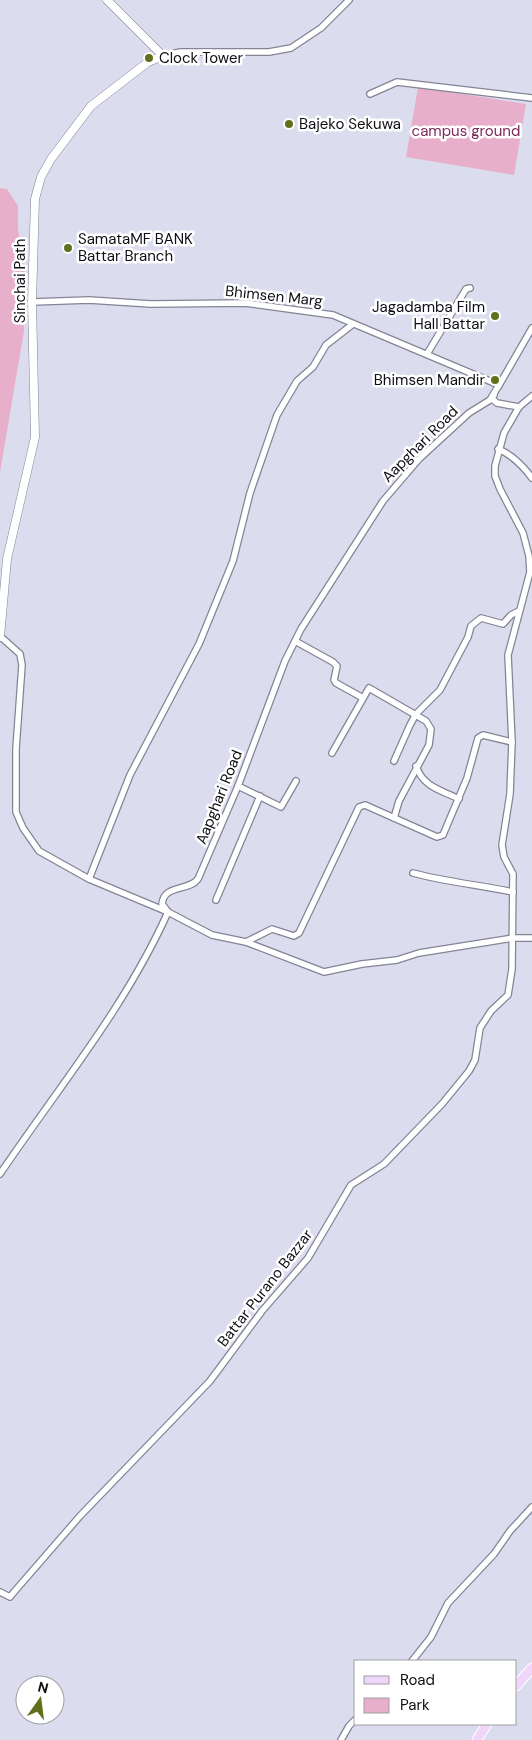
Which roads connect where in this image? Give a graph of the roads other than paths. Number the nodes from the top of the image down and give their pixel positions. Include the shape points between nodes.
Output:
1 (107, 0) edge
2 (349, 0) edge
3 (163, 56) junction
4 (370, 94) dead end
5 (532, 98) edge
6 (470, 288) dead end
7 (32, 302) junction
8 (353, 324) junction
9 (532, 328) edge
10 (428, 354) junction
11 (499, 385) junction
12 (532, 396) edge
13 (519, 407) junction
14 (498, 449) junction
15 (532, 478) edge
16 (519, 612) junction
17 (0, 637) edge
18 (295, 641) junction
19 (364, 698) junction
20 (416, 714) junction
21 (512, 742) junction
22 (332, 753) dead end
23 (394, 761) dead end
24 (416, 766) junction
25 (296, 782) dead end
26 (238, 786) junction
27 (260, 796) junction
28 (459, 799) junction
29 (394, 818) junction
30 (413, 873) dead end
31 (89, 879) junction
32 (513, 892) junction
33 (216, 900) dead end
34 (168, 912) junction
35 (513, 938) junction
36 (532, 938) edge
37 (246, 942) junction
38 (0, 1174) edge
39 (532, 1508) edge
40 (0, 1592) edge
41 (413, 1660) edge
42 (532, 1668) edge
43 (517, 1685) edge
44 (354, 1721) edge
45 (485, 1725) edge
46 (340, 1740) edge
47 (477, 1740) edge

1 - 3 street
2 - 3 street via 321,28 291,48 269,52 180,52
3 - 7 street, Sinchai Path via 148,62 91,106 41,177 33,214
4 - 5 street via 396,82
6 - 10 street via 466,289
7 - 8 street, Bhimsen Marg via 245,303 333,315
7 - 17 street, Sinchai Path via 35,437 8,558
8 - 10 street, Bhimsen Marg
8 - 31 street via 326,345 313,367 297,381 277,415 250,493 233,561 199,644 130,775
9 - 11 street, Aapghari Road
10 - 11 street, Bhimsen Marg
11 - 13 street via 492,399
11 - 18 street, Aapghari Road via 490,400 469,413 419,459 383,501
12 - 13 street, Battar Purano Bazzar
13 - 14 street, Battar Purano Bazzar
14 - 15 street via 524,467
14 - 16 street, Battar Purano Bazzar via 495,476 523,533 529,556 530,572
16 - 20 street via 511,614 503,624 481,618 475,621 440,690
16 - 21 street, Battar Purano Bazzar via 508,655
17 - 31 street via 20,654 22,665 16,730 16,812 39,851
18 - 19 street via 333,662 337,666 336,683
18 - 26 street, Aapghari Road
19 - 20 street via 369,688
19 - 22 street
20 - 23 street
20 - 24 street via 431,729 429,745
21 - 28 street via 483,735 478,738
21 - 32 street, Battar Purano Bazzar via 510,794 502,845 513,874
24 - 28 street via 420,777 429,786
24 - 29 street
25 - 27 street via 281,806
26 - 27 street
26 - 34 street, Aapghari Road via 198,879 191,887 170,891 163,898 162,907
27 - 33 street
28 - 29 street via 443,835 436,837
29 - 37 street via 365,805 359,807 299,933 294,936 272,929
30 - 32 street
31 - 34 street
32 - 35 street, Battar Purano Bazzar
34 - 37 street via 212,935
34 - 38 street via 151,950 114,1011
35 - 36 street
35 - 37 street via 324,972
35 - 40 street, Battar Purano Bazzar via 512,979 508,994 480,1028 475,1060 469,1072 384,1164 351,1185 308,1258 262,1312 210,1382 97,1498 10,1597
39 - 41 street via 448,1603 431,1637
42 - 43 main road
44 - 46 street
45 - 47 main road

